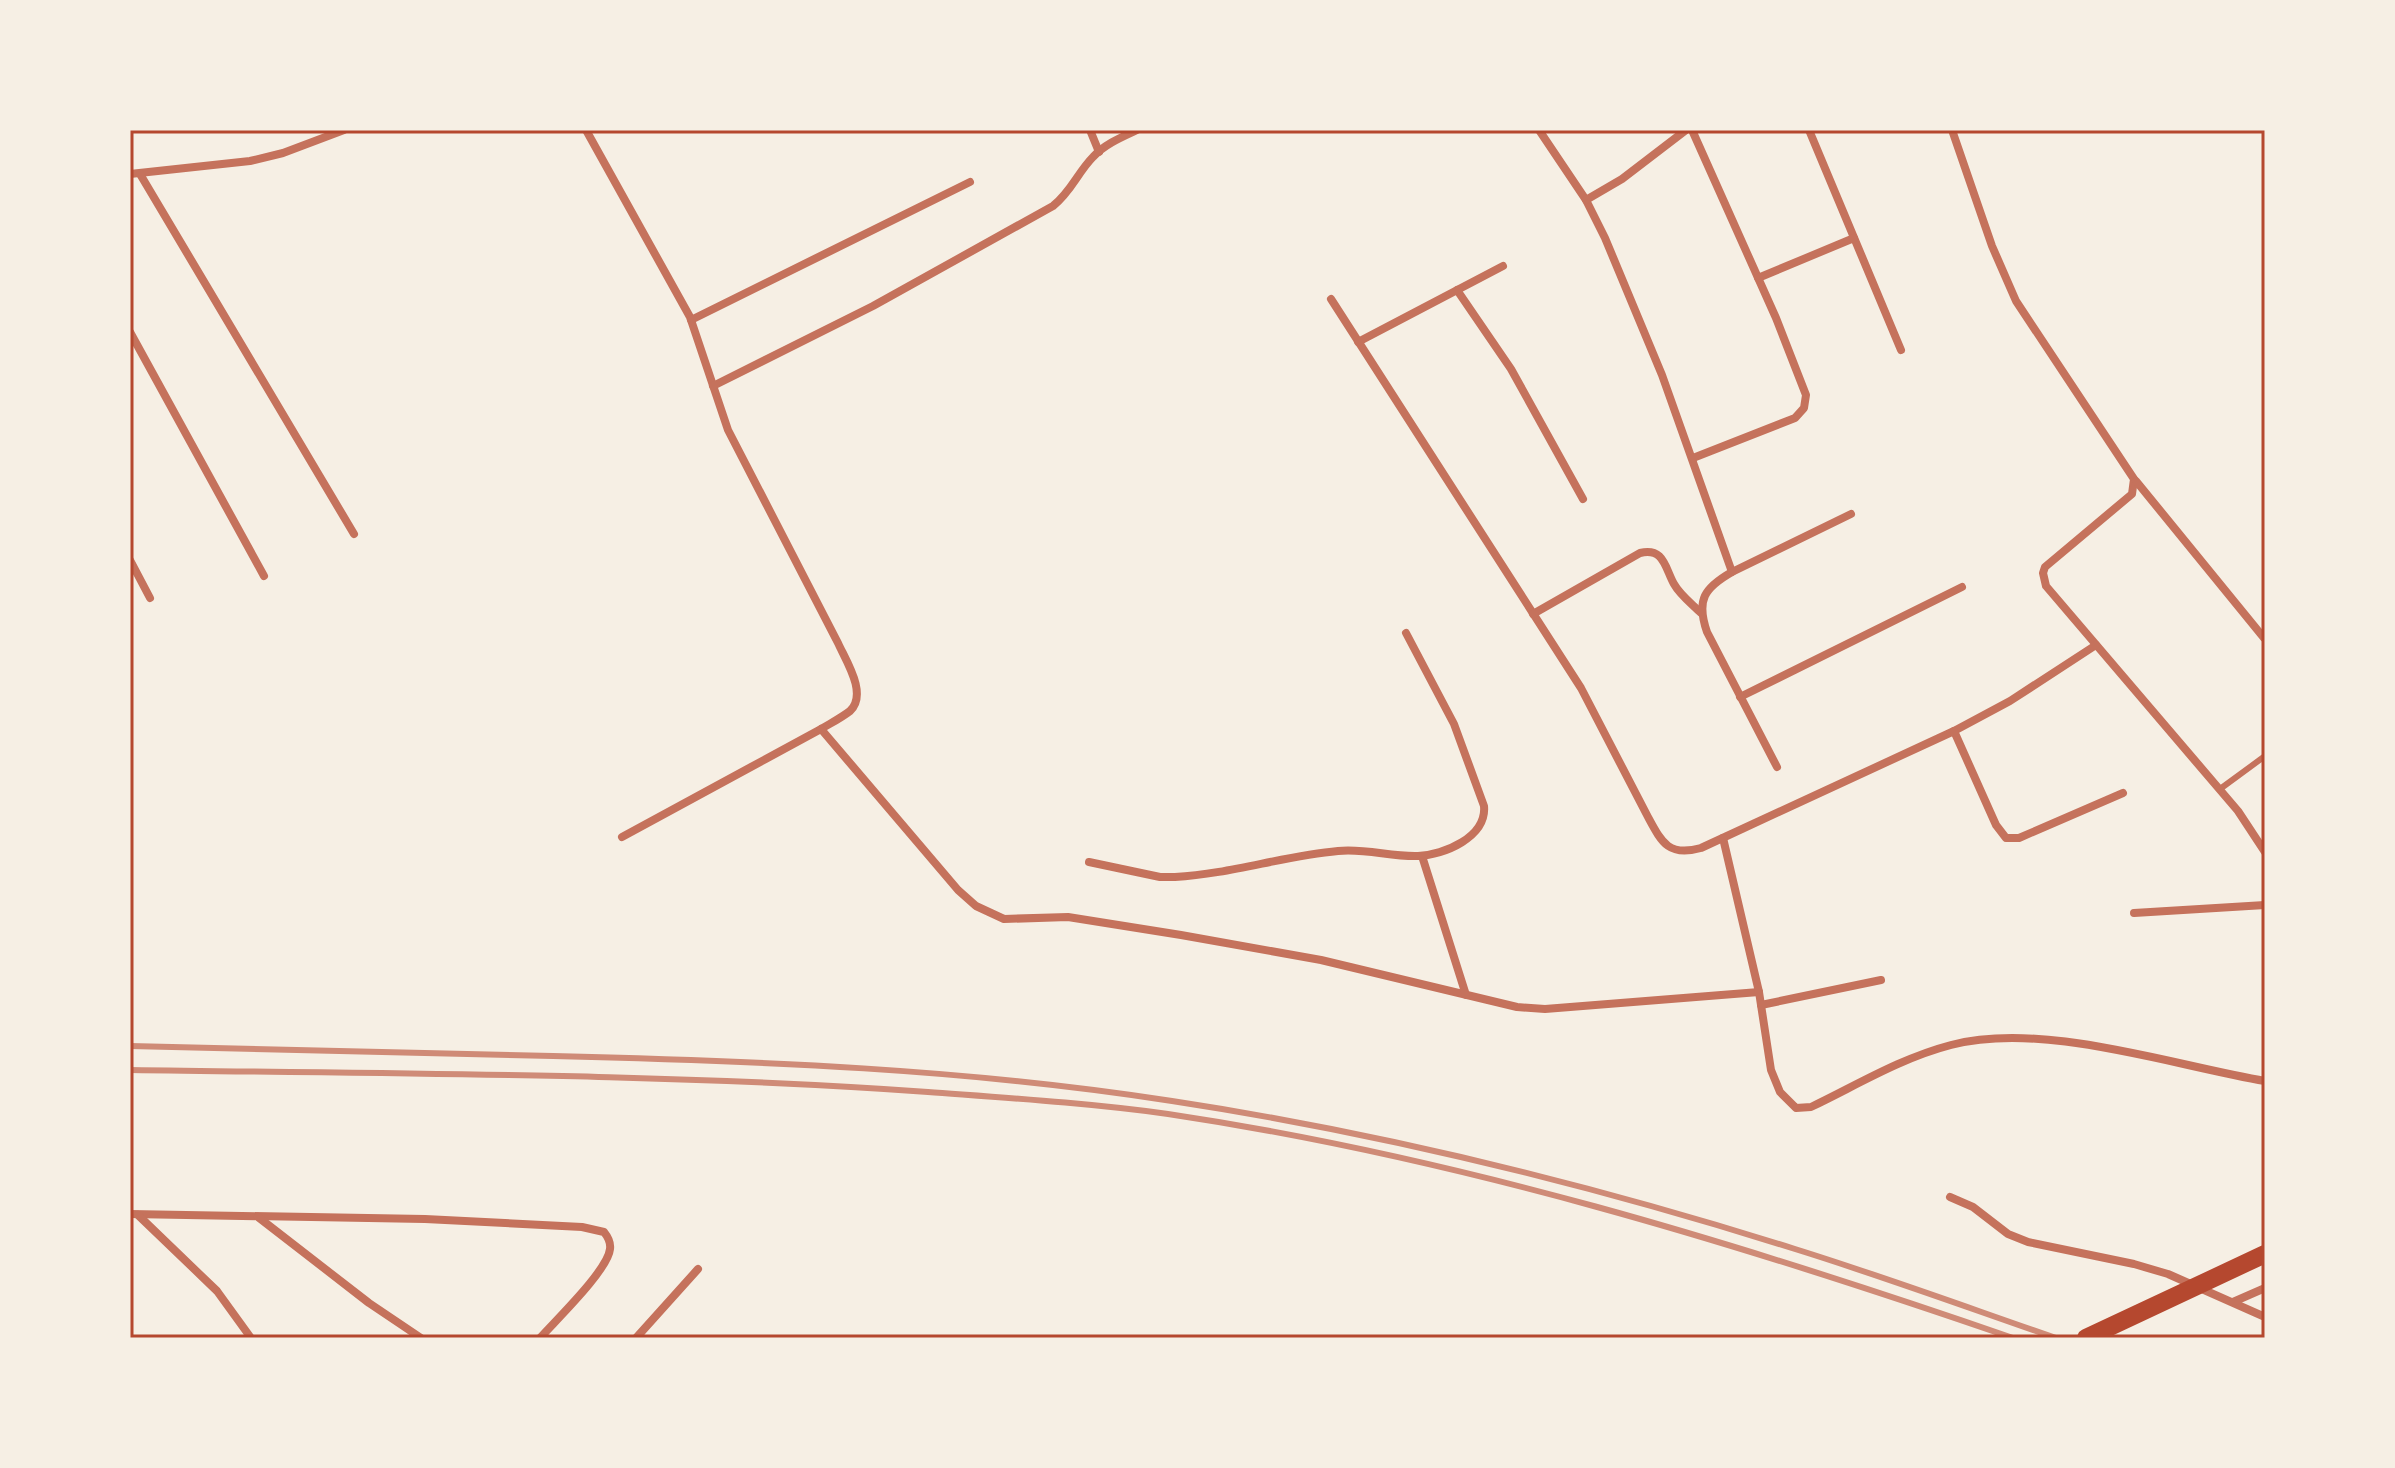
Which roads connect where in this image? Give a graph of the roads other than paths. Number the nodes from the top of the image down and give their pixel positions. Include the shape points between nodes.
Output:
1 (344, 130) edge
2 (586, 130) edge
3 (1090, 130) edge
4 (1137, 130) edge
5 (1539, 130) edge
6 (1689, 130) edge
7 (1809, 130) edge
8 (1952, 130) edge
9 (1099, 152) junction
10 (135, 174) edge
11 (970, 182) dead end
12 (1586, 200) junction
13 (1854, 238) junction
14 (1503, 266) dead end
15 (1758, 278) junction
16 (1457, 290) junction
17 (1331, 299) dead end
18 (691, 320) junction
19 (130, 332) edge
20 (1358, 342) junction
21 (1901, 350) dead end
22 (713, 386) junction
23 (1693, 458) junction
24 (2134, 479) junction
25 (1583, 499) dead end
26 (1851, 514) dead end
27 (354, 534) dead end
28 (130, 560) edge
29 (1732, 572) junction
30 (264, 576) dead end
31 (1962, 587) dead end
32 (150, 598) dead end
33 (1533, 614) junction
34 (1702, 614) junction
35 (1406, 633) dead end
36 (2264, 638) edge
37 (2096, 645) junction
38 (1740, 697) junction
39 (821, 729) junction
40 (1954, 731) junction
41 (2265, 756) edge
42 (1777, 767) dead end
43 (2220, 789) junction
44 (2123, 793) dead end
45 (622, 837) dead end
46 (1723, 838) junction
47 (2265, 852) edge
48 (1422, 856) junction
49 (1089, 862) dead end
50 (2265, 905) edge
51 (2134, 913) dead end
52 (1881, 980) dead end
53 (1759, 992) junction
54 (1466, 995) junction
55 (1761, 1005) junction
56 (2265, 1081) edge
57 (1950, 1197) dead end
58 (134, 1214) edge
59 (257, 1216) junction
60 (2265, 1254) edge
61 (698, 1269) dead end
62 (2265, 1288) edge
63 (2233, 1302) junction
64 (2265, 1317) edge
65 (251, 1338) edge
66 (421, 1338) edge
67 (540, 1338) edge
68 (636, 1338) edge
69 (2086, 1338) edge

1 - 10 street via 250,161
2 - 18 street
3 - 9 street
4 - 9 street
5 - 12 street
6 - 12 street
6 - 15 street
7 - 13 street
8 - 24 street via 2016,301
9 - 22 street via 1053,206 873,306
10 - 27 street
11 - 18 street
12 - 23 street
13 - 15 street
13 - 21 street
14 - 16 street
15 - 23 street via 1806,402 1795,418
16 - 20 street
16 - 25 street via 1518,382
17 - 20 street
18 - 22 street
19 - 30 street
20 - 33 street
22 - 39 street via 728,430 856,687 852,709
23 - 29 street
24 - 36 street
24 - 37 street via 2132,494 2050,561 2043,573 2046,586
26 - 29 street
28 - 32 street
29 - 34 street via 1708,589
31 - 38 street
33 - 34 street via 1651,551 1661,557 1674,586
33 - 46 street via 1581,688 1664,843 1690,851
34 - 38 street
35 - 48 street via 1454,724 1485,817 1466,840
37 - 40 street
37 - 43 street
38 - 42 street
39 - 45 street
39 - 54 street via 958,890 994,916 1068,917 1181,935 1321,960
40 - 44 street via 2006,838 2019,838
40 - 46 street
41 - 43 lane
43 - 47 street
46 - 53 street
48 - 49 street via 1338,851 1175,877
48 - 54 street
50 - 51 street
52 - 55 street
53 - 54 street via 1545,1009
53 - 55 street
55 - 56 street via 1774,1080 1787,1100 1801,1109 1932,1051 1995,1039 2092,1046
57 - 63 street via 2018,1238 2145,1268
58 - 59 street
58 - 65 street via 217,1291
59 - 66 street
59 - 67 street via 456,1221 604,1232 610,1252 602,1268
60 - 69 highway
61 - 68 street
62 - 63 street
63 - 64 street

